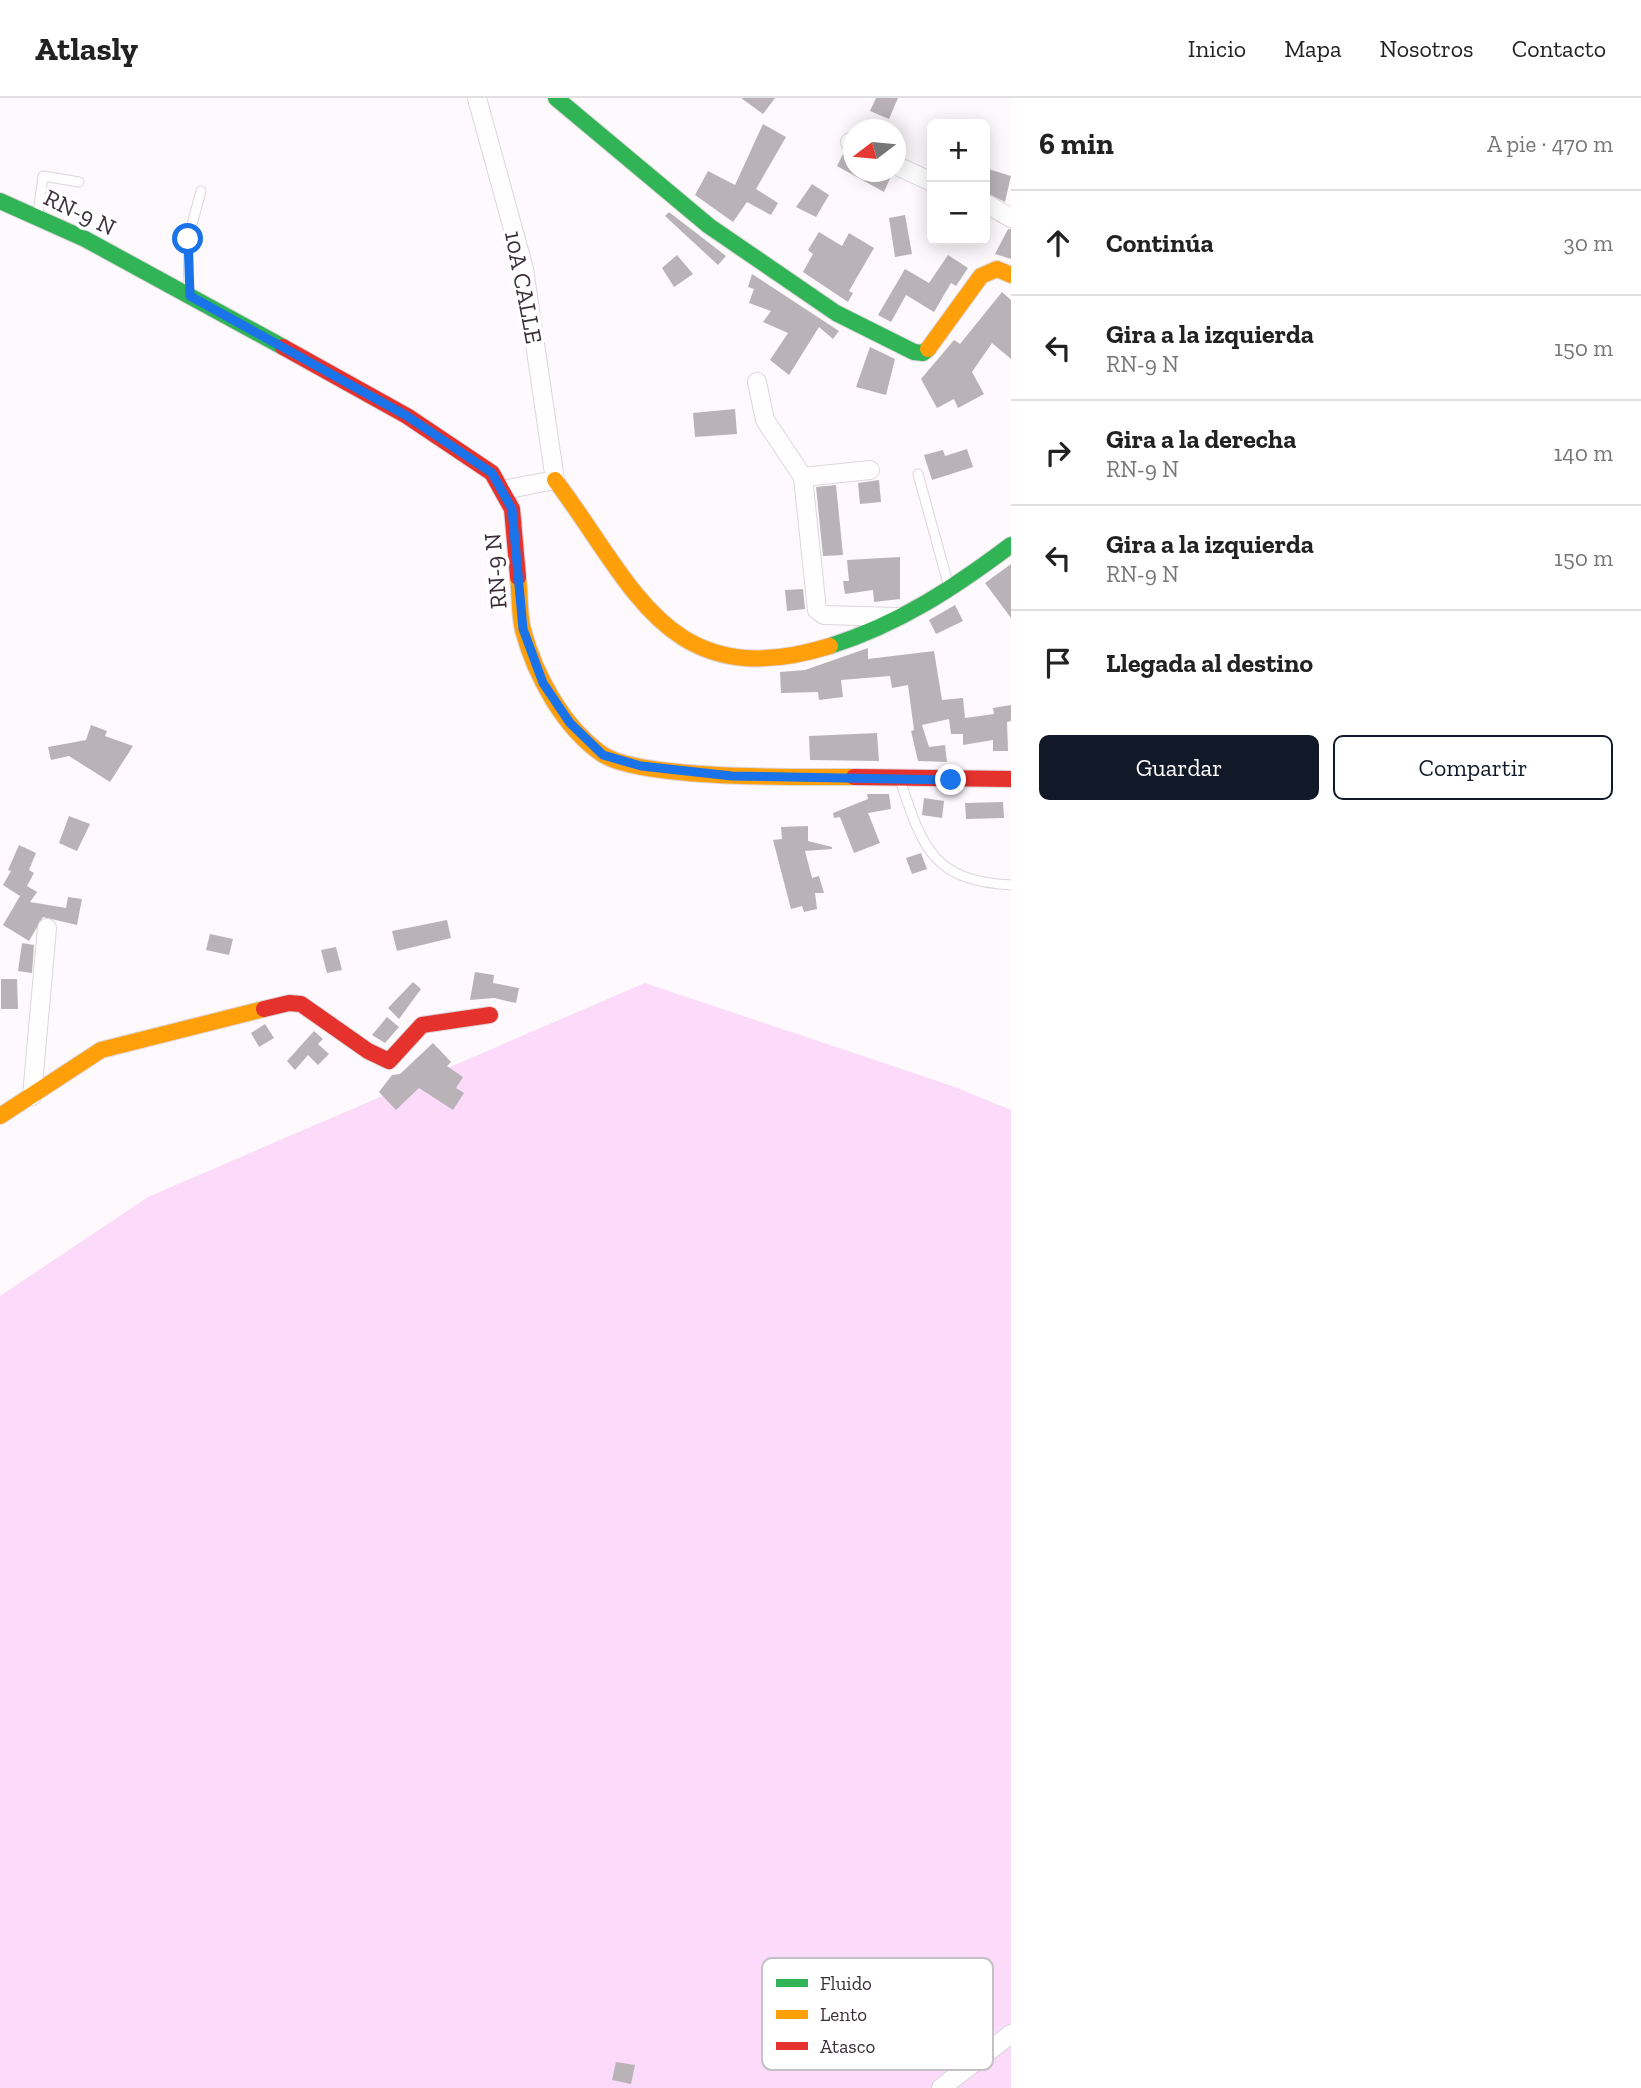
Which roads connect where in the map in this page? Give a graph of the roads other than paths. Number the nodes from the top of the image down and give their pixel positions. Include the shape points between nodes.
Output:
1 (477, 98) edge
2 (556, 98) edge
3 (906, 170) edge
4 (927, 179) edge
5 (79, 182) dead end
6 (201, 191) dead end
7 (0, 201) edge
8 (990, 206) edge
9 (37, 215) junction
10 (1011, 218) edge
11 (1011, 275) edge
12 (190, 296) junction
13 (757, 382) dead end
14 (870, 470) dead end
15 (918, 474) dead end
16 (803, 477) junction
17 (555, 480) junction
18 (503, 490) junction
19 (1011, 545) edge
20 (950, 591) junction
21 (901, 617) junction
22 (899, 778) junction
23 (1011, 779) edge
24 (1011, 885) edge
25 (47, 928) dead end
26 (490, 1015) dead end
27 (32, 1096) junction
28 (0, 1116) edge
29 (1011, 2034) edge
30 (993, 2048) edge
31 (964, 2070) edge
32 (941, 2088) edge

1 - 17 street, 10A CALLE via 524,269
2 - 11 street via 709,226 836,313 914,352 930,348 981,276 998,269
3 - 4 street
5 - 9 lane via 43,176
6 - 12 lane via 188,239
7 - 9 street, RN-9 N
8 - 10 street
9 - 12 street, RN-9 N
12 - 18 street, RN-9 N via 407,416 492,473
13 - 16 street via 765,420
14 - 16 street
15 - 20 lane
16 - 21 street via 817,610 824,615
17 - 18 street
17 - 21 street via 656,618 682,637 710,649 777,657 852,637
18 - 22 street, RN-9 N via 512,509 523,629 543,683 570,723 603,755 641,766 732,776
19 - 20 street
20 - 21 street
22 - 23 street, RN-9 N
22 - 24 lane via 920,839 951,872 984,883
25 - 27 street
26 - 27 street via 422,1025 389,1061 301,1004 289,1003 111,1045
27 - 28 street
29 - 30 street
31 - 32 street

